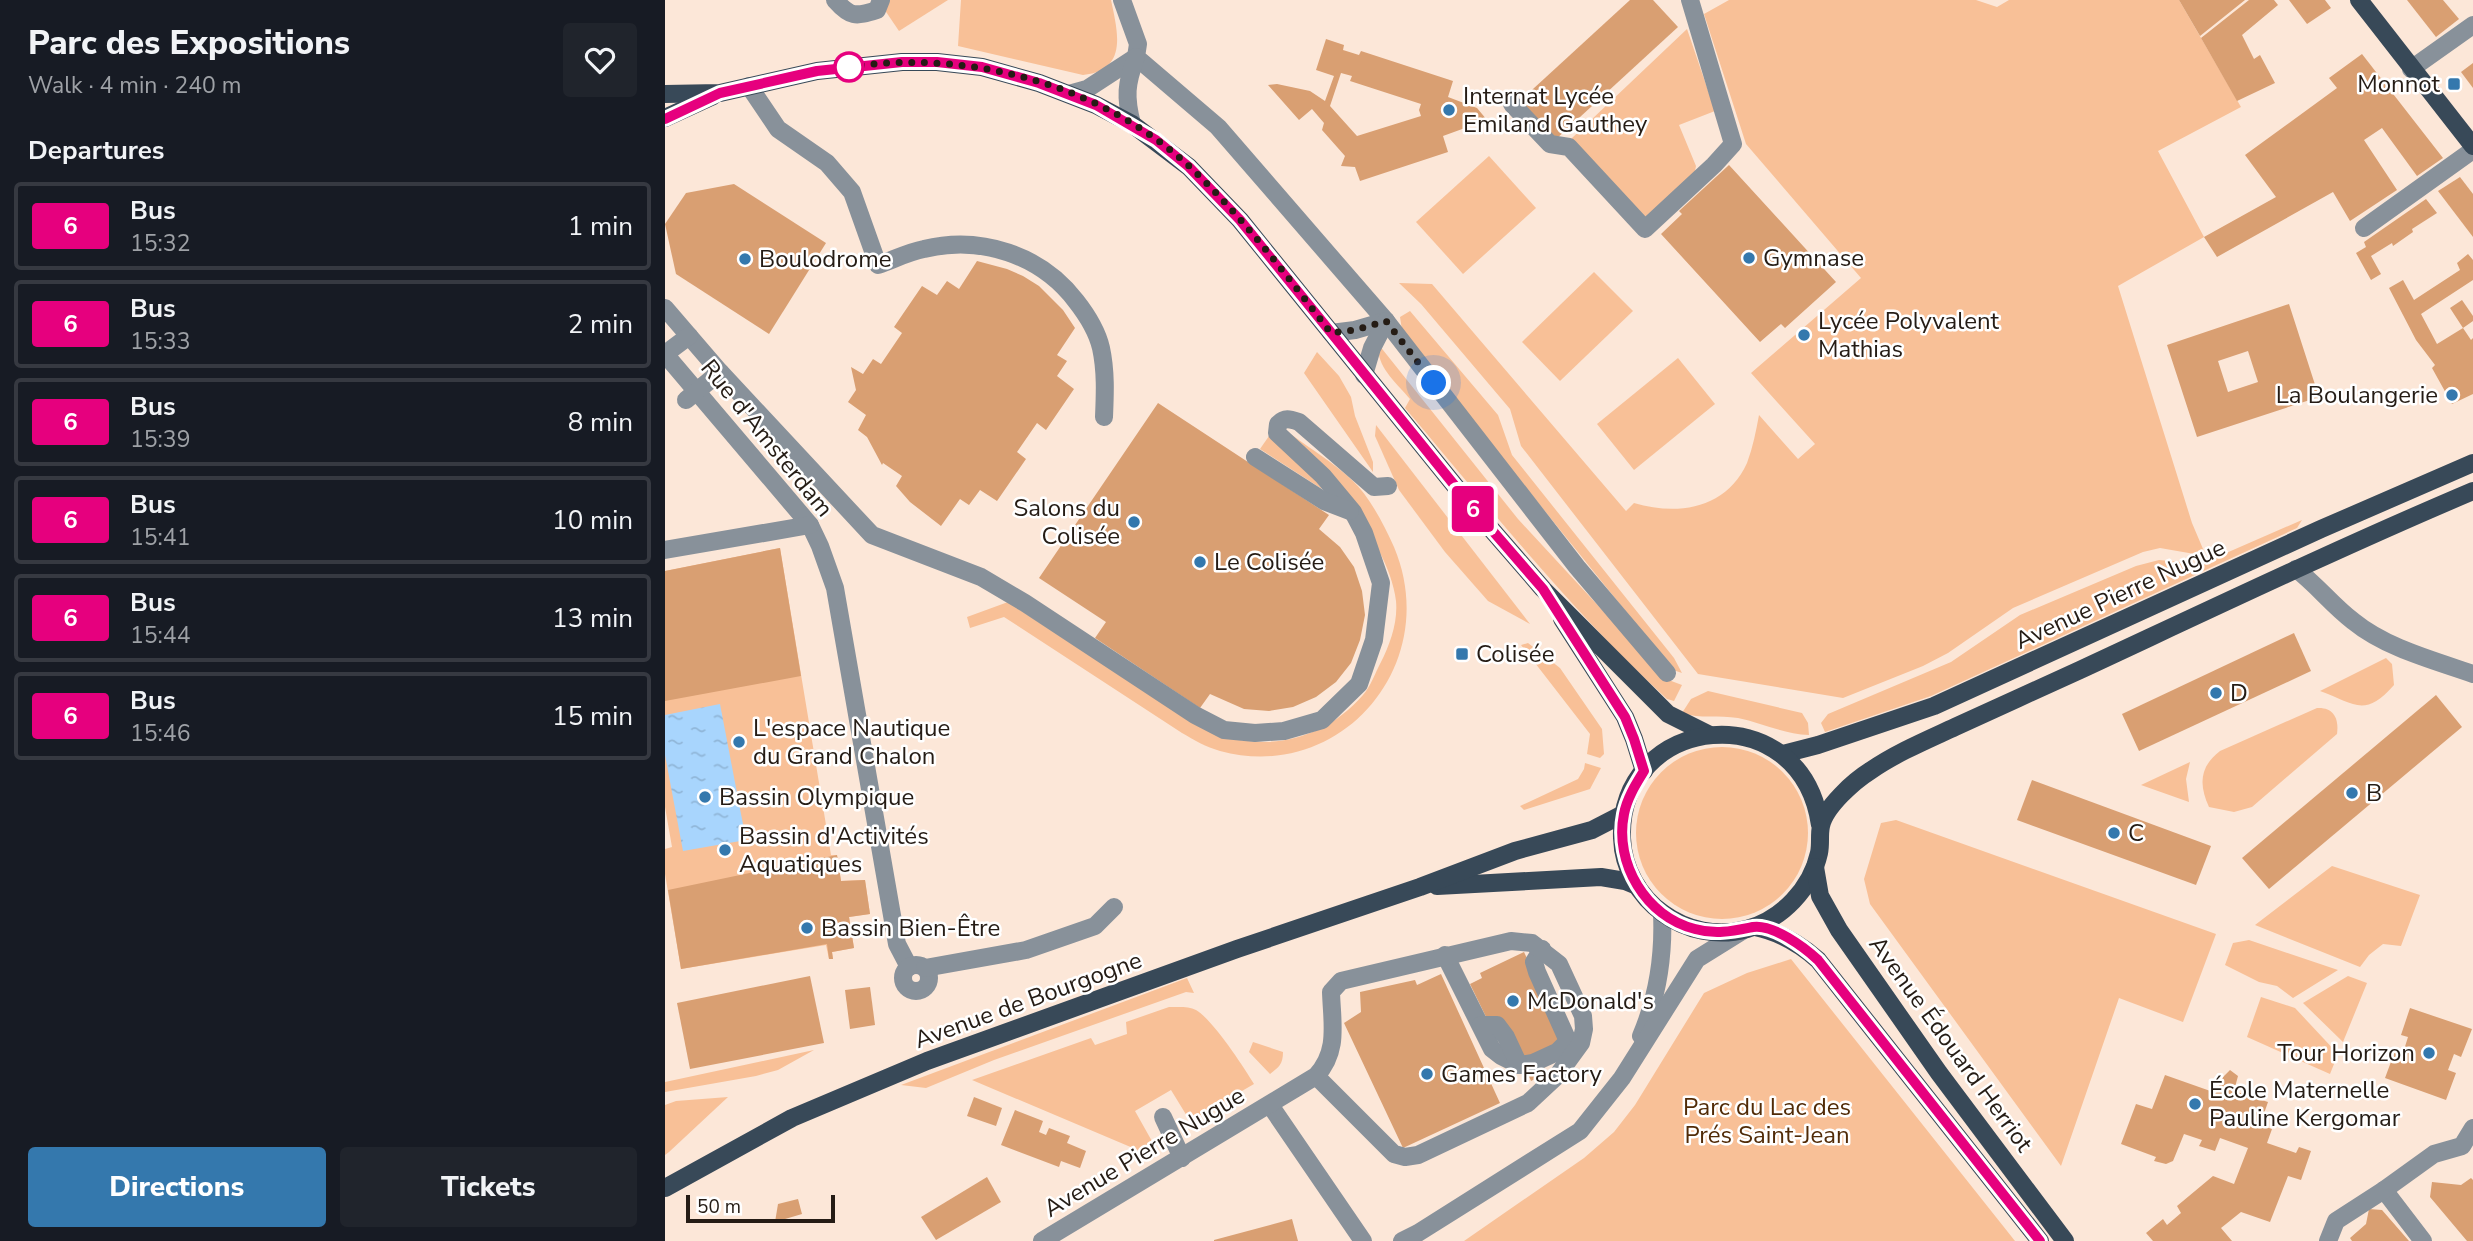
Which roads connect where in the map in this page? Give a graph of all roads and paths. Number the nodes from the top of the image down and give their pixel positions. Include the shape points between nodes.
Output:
1 (835, 0) edge
2 (881, 0) edge
3 (1122, 0) edge
4 (2359, 0) edge
5 (1698, 3) edge
6 (2473, 25) edge
7 (1136, 57) junction
8 (2411, 69) junction
9 (749, 86) junction
10 (720, 93) junction
11 (665, 94) edge
12 (1069, 94) junction
13 (1512, 104) dead end
14 (665, 118) edge
15 (1132, 124) junction
16 (2473, 148) edge
17 (2364, 228) dead end
18 (665, 308) edge
19 (1386, 321) junction
20 (1331, 333) junction
21 (689, 336) junction
22 (665, 354) edge
23 (720, 372) junction
24 (1364, 375) junction
25 (692, 395) junction
26 (1104, 417) dead end
27 (1255, 457) dead end
28 (2473, 463) edge
29 (1388, 486) dead end
30 (2473, 491) edge
31 (1353, 512) junction
32 (810, 525) junction
33 (665, 550) edge
34 (2296, 569) junction
35 (1543, 589) junction
36 (1667, 673) dead end
37 (2473, 674) edge
38 (1707, 734) junction
39 (1783, 754) junction
40 (1644, 771) junction
41 (1623, 814) junction
42 (1821, 825) junction
43 (1815, 867) junction
44 (1637, 886) junction
45 (1420, 887) junction
46 (1114, 908) dead end
47 (1662, 913) junction
48 (1748, 929) junction
49 (1542, 948) junction
50 (1445, 955) junction
51 (1316, 1076) junction
52 (1622, 1078) junction
53 (1270, 1105) junction
54 (1163, 1116) dead end
55 (2473, 1128) edge
56 (1182, 1158) junction
57 (665, 1188) edge
58 (2384, 1190) junction
59 (1042, 1241) edge
60 (1363, 1241) edge
61 (1402, 1241) edge
62 (2040, 1241) edge
63 (2065, 1241) edge
64 (2328, 1241) edge
65 (2423, 1241) edge

1 - 2 street via 845,12 859,16 877,10
3 - 7 street via 1138,44
4 - 8 main road
5 - 13 street via 1733,144 1645,229 1569,147 1550,144
6 - 8 street
7 - 12 street via 1087,89
7 - 15 street via 1126,102
7 - 19 street via 1218,127
8 - 16 main road
9 - 10 main road
9 - 12 main road via 817,71 918,61 982,67
9 - 26 street via 778,129 827,163 852,192 878,265 924,248 973,245 1007,251 1037,264 1065,287 1088,316 1101,346
10 - 11 main road
10 - 14 main road
12 - 15 main road
15 - 20 main road via 1212,190
16 - 17 street
18 - 21 street
19 - 20 street
19 - 24 street
19 - 36 street via 1577,568
20 - 24 main road
21 - 22 street
21 - 23 street
22 - 25 street, Rue d'Amsterdam
23 - 25 street
23 - 31 street via 872,536 971,572 1005,590 1224,730 1284,732 1322,720 1359,684 1374,640 1381,583
24 - 35 main road
25 - 32 street, Rue d'Amsterdam
27 - 31 street via 1324,501
28 - 39 main road, Avenue Pierre Nugue via 1934,706
29 - 31 street via 1374,487 1310,429 1282,420 1277,433
30 - 34 main road
32 - 33 street
32 - 46 street, Rue d'Amsterdam via 835,588 898,944 917,968 1027,950 1094,926
34 - 37 street via 2353,622 2397,646
34 - 42 main road via 1893,757 1845,790
35 - 38 main road via 1668,714
35 - 40 main road via 1625,717
38 - 39 main road via 1747,737
38 - 40 main road via 1662,753
39 - 42 main road via 1805,779
40 - 41 main road
41 - 44 main road via 1626,863
41 - 45 main road, Avenue de Bourgogne via 1592,831 1515,851
42 - 43 main road
43 - 48 main road via 1787,908
43 - 63 main road, Avenue Édouard Herriot via 1820,896 1839,930
44 - 45 main road, Avenue de Bourgogne via 1601,877
44 - 47 main road
45 - 57 main road, Avenue de Bourgogne via 927,1061 792,1118
47 - 48 main road via 1695,929 1718,933
47 - 52 street via 1658,988
48 - 52 street via 1697,959
48 - 62 main road, Avenue Édouard Herriot via 1770,930 1818,960
49 - 50 street via 1511,941
49 - 50 street via 1534,962 1568,1041 1557,1052 1519,1065 1492,1049
49 - 51 street via 1559,964 1583,1016 1584,1029 1581,1043 1557,1076 1528,1102 1405,1157 1394,1154
50 - 51 street via 1341,981 1331,992 1332,1048 1327,1064
51 - 53 street, Avenue Pierre Nugue
52 - 61 street via 1580,1131
53 - 56 street, Avenue Pierre Nugue
53 - 60 street
54 - 56 street
55 - 58 street via 2462,1146 2434,1154
56 - 59 street, Avenue Pierre Nugue
58 - 64 street via 2336,1221
58 - 65 street

